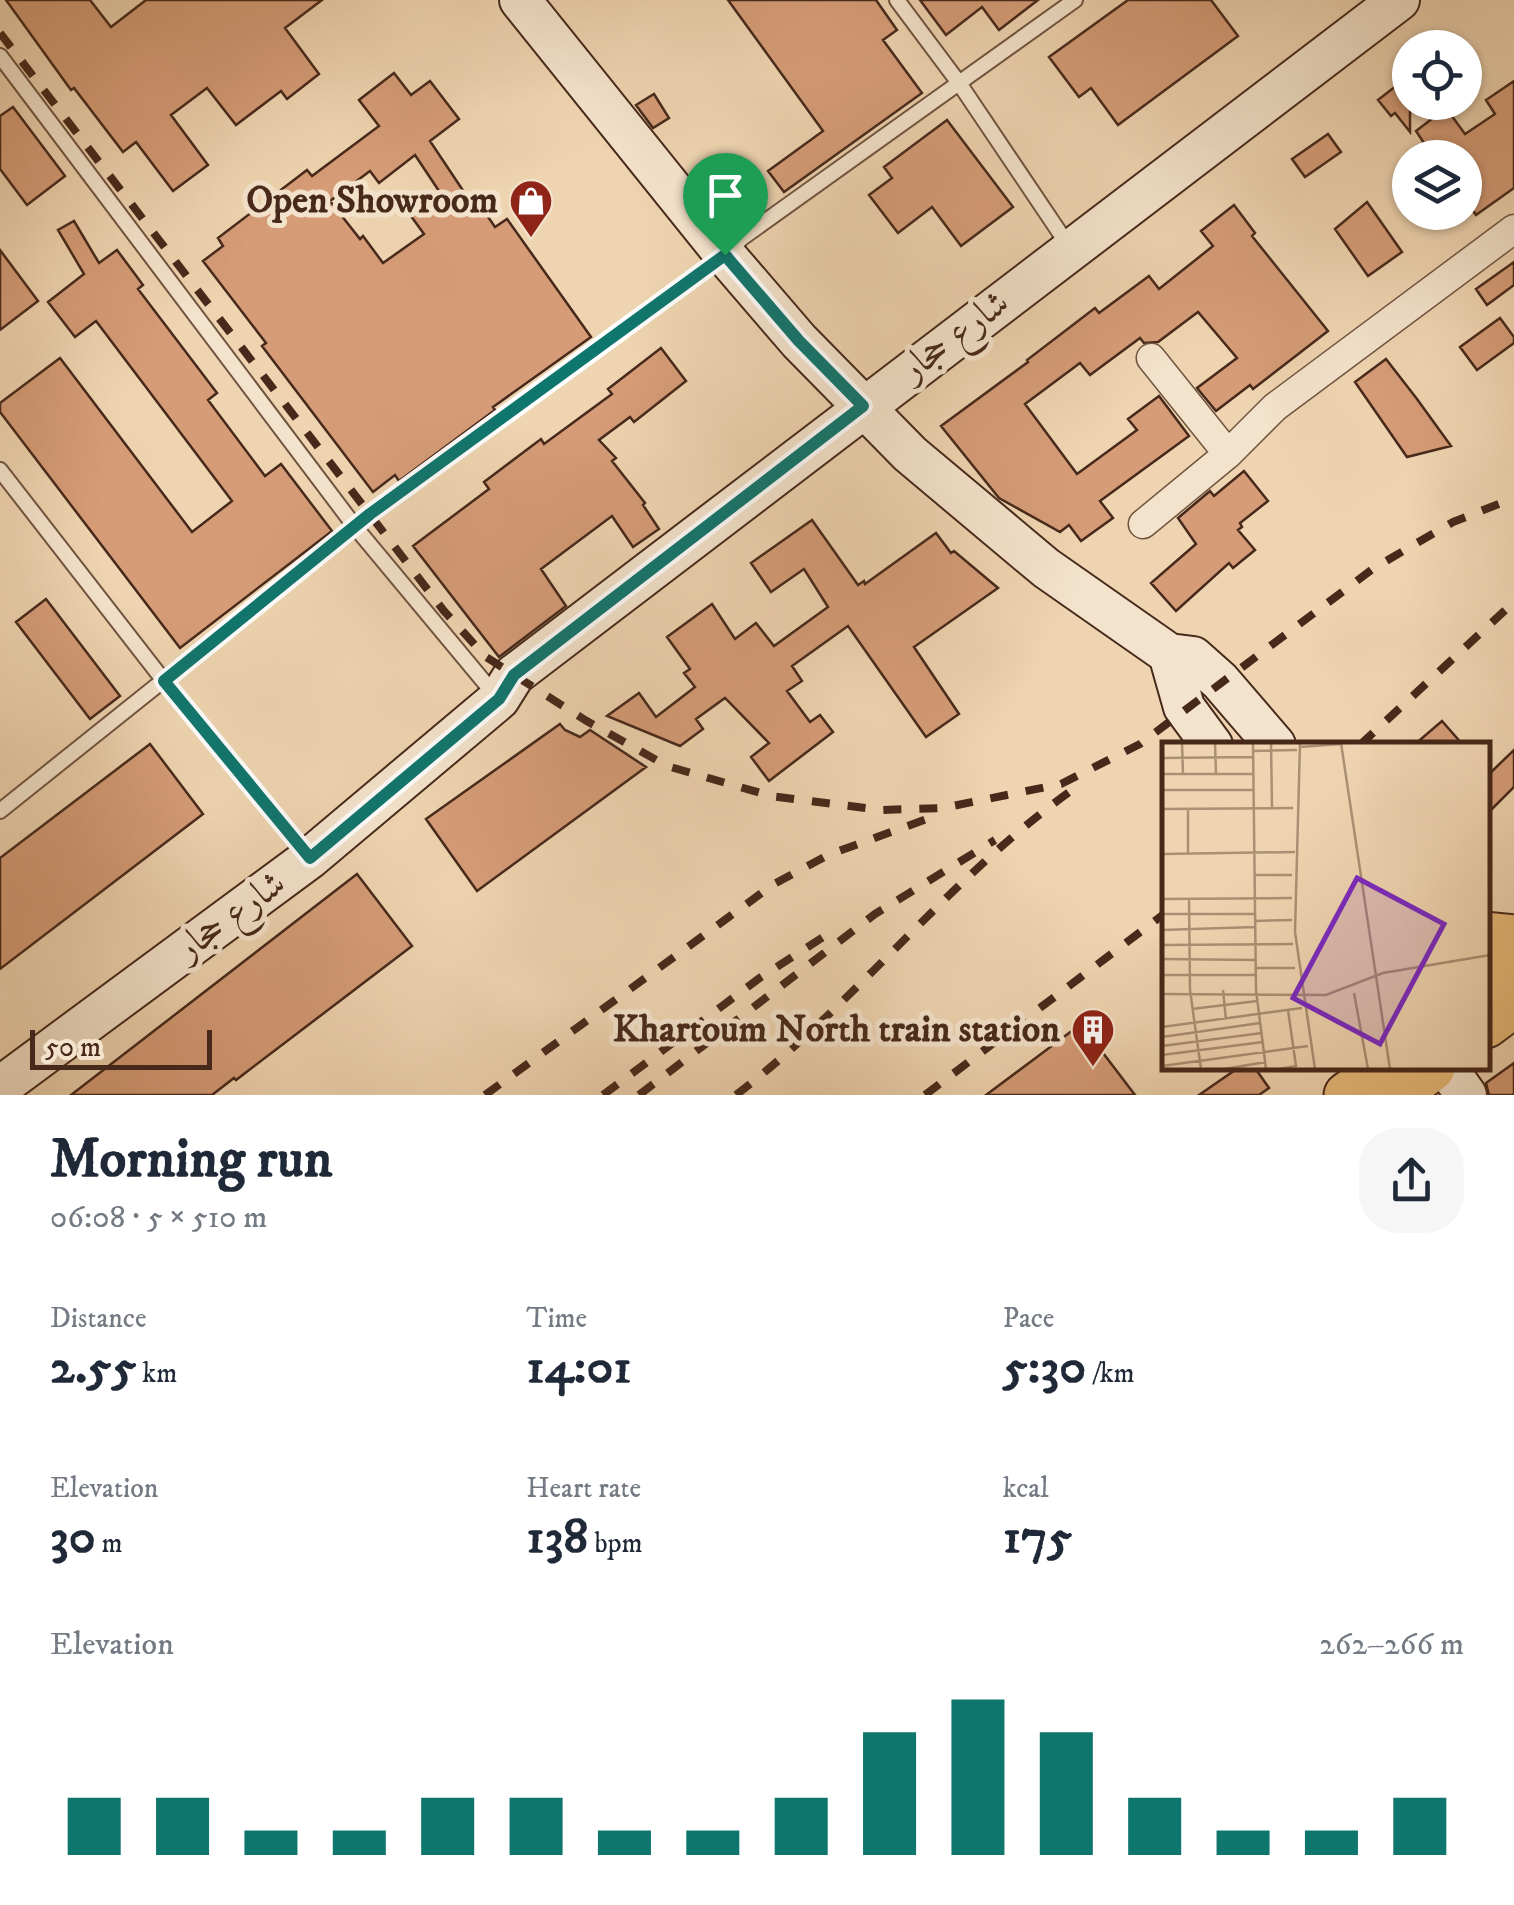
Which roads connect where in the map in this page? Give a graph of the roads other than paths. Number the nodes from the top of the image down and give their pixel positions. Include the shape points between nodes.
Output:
1 (520, 0) edge
2 (897, 0) edge
3 (1076, 0) edge
4 (1399, 0) edge
5 (0, 56) edge
6 (960, 83) junction
7 (1514, 229) edge
8 (1070, 249) junction
9 (725, 255) junction
10 (1151, 358) dead end
11 (863, 406) junction
12 (1228, 454) junction
13 (0, 470) edge
14 (1143, 524) dead end
15 (356, 528) junction
16 (1169, 654) junction
17 (164, 681) junction
18 (499, 699) junction
19 (1210, 742) edge
20 (1271, 742) edge
21 (0, 811) edge
22 (310, 858) junction
23 (1489, 935) edge
24 (1514, 938) edge
25 (1514, 964) edge
26 (1489, 984) edge
27 (1514, 1004) edge
28 (1489, 1023) edge
29 (1412, 1078) edge
30 (0, 1086) edge
31 (1347, 1095) edge
32 (1466, 1095) edge

1 - 9 street
2 - 6 lane
3 - 6 lane
4 - 8 street, شارع حجار
5 - 15 lane
6 - 8 lane
6 - 9 lane
7 - 12 street via 1275,408
8 - 11 street, شارع حجار
9 - 11 street
9 - 15 lane
10 - 12 street
11 - 16 street via 1046,568
11 - 18 street, شارع حجار via 514,675
12 - 14 street
13 - 17 lane
15 - 17 lane
15 - 18 lane
16 - 19 street via 1184,707
16 - 20 street via 1192,657 1220,681
17 - 21 lane
17 - 22 lane
18 - 22 street, شارع حجار
22 - 30 street, شارع حجار
23 - 24 main road
25 - 26 main road
27 - 28 main road
29 - 31 main road
29 - 32 street

